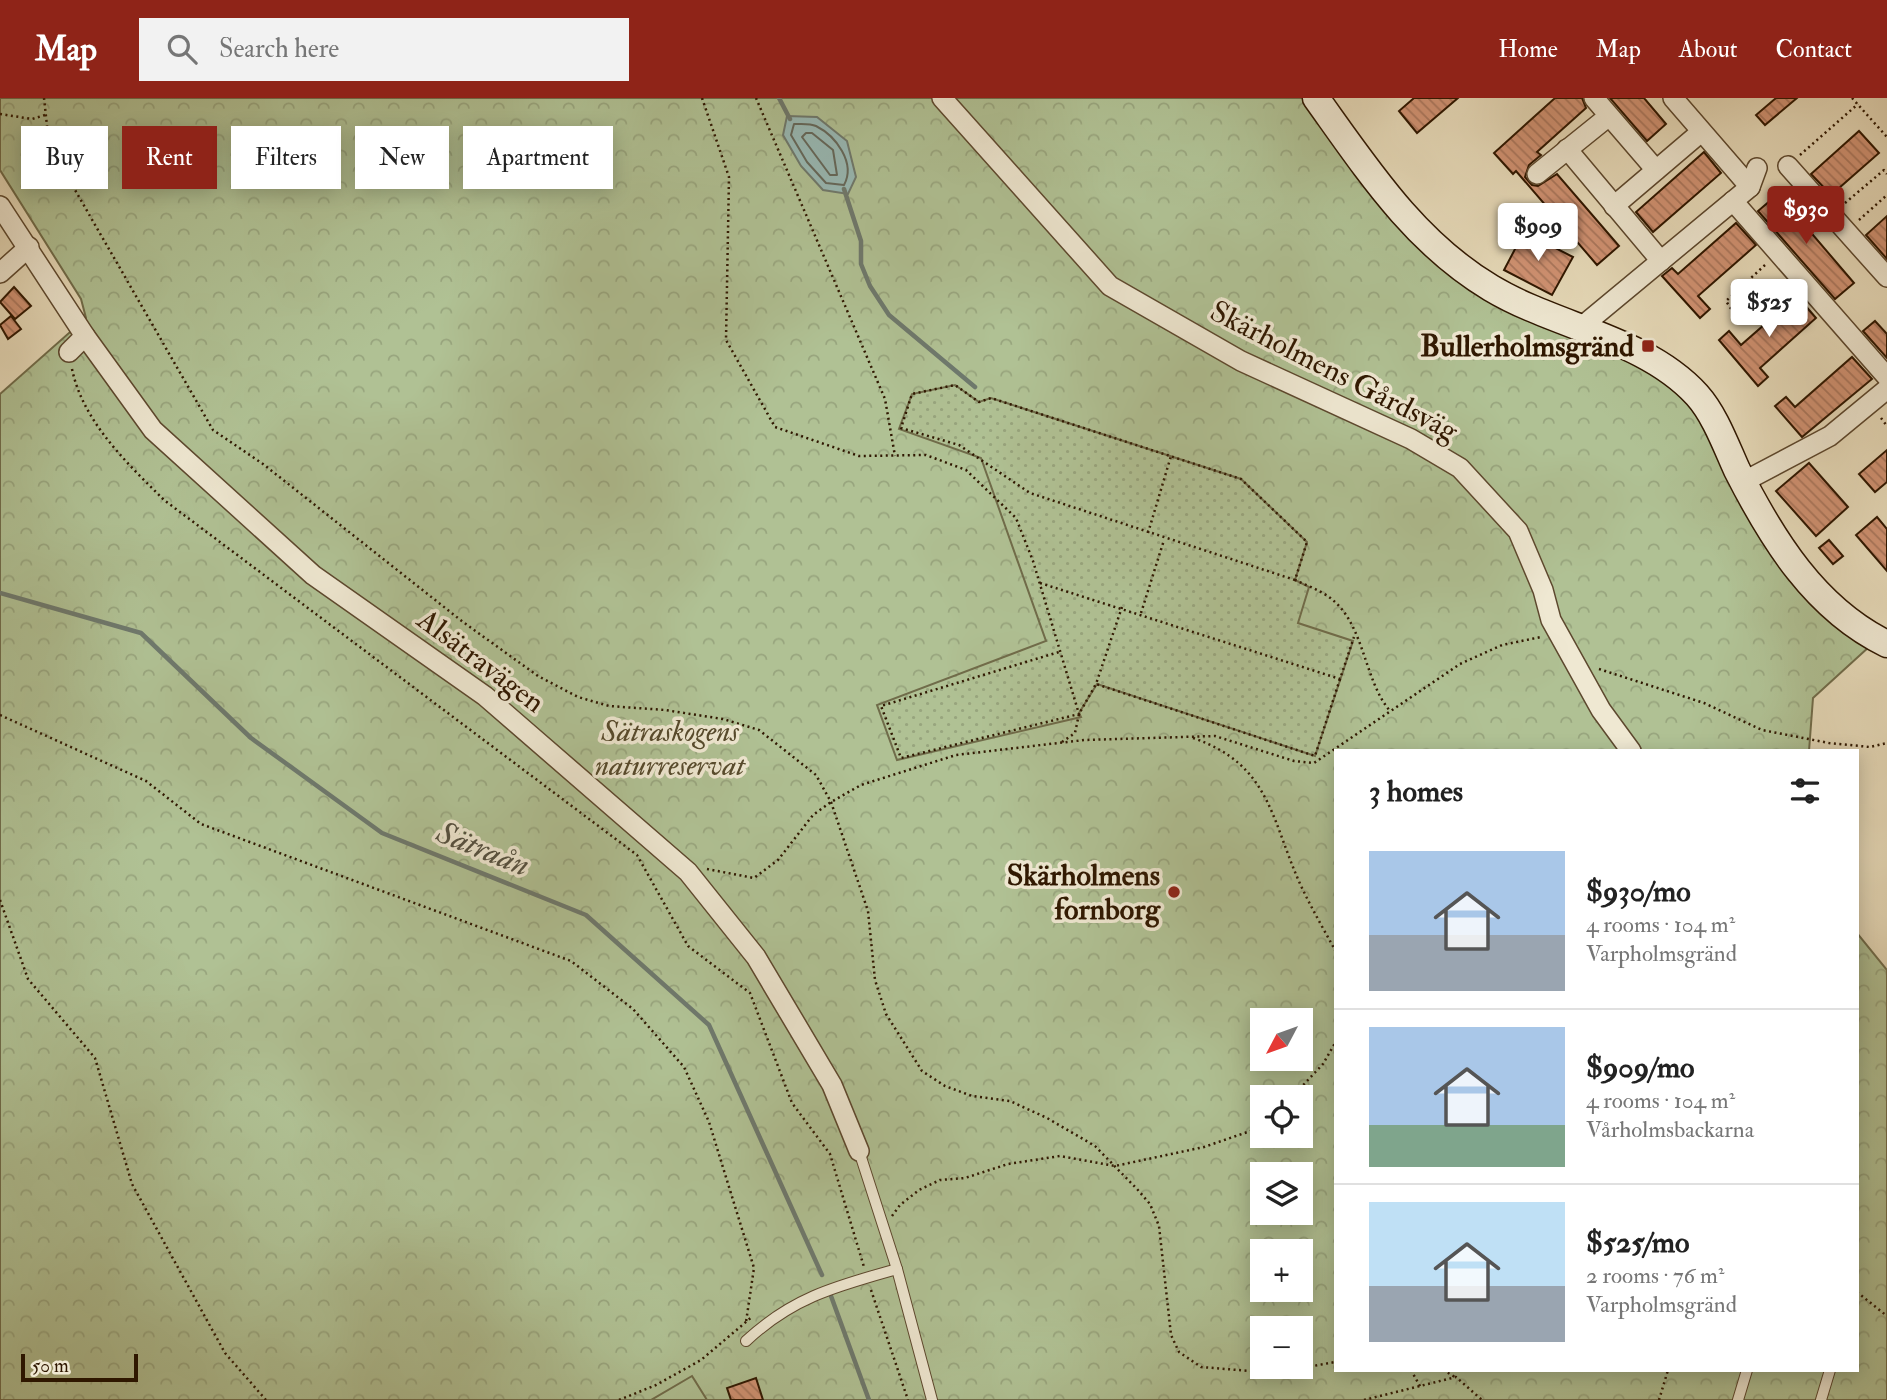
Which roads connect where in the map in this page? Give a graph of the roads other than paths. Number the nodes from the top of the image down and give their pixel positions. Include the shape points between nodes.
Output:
1 (942, 98) edge
2 (1316, 98) edge
3 (1594, 98) edge
4 (1673, 98) edge
5 (1609, 116) junction
6 (1701, 132) junction
7 (1567, 149) junction
8 (1788, 166) road end
9 (1757, 168) dead end
10 (1656, 170) junction
11 (1537, 174) dead end
12 (1751, 187) junction
13 (1733, 201) junction
14 (0, 206) edge
15 (1614, 206) junction
16 (29, 247) junction
17 (1661, 261) junction
18 (0, 273) edge
19 (1887, 278) edge
20 (1580, 328) junction
21 (85, 336) junction
22 (69, 352) road end
23 (1887, 377) edge
24 (1887, 389) edge
25 (1743, 482) junction
26 (1887, 644) edge
27 (1630, 749) edge
28 (859, 1151) joint
29 (897, 1269) junction
30 (746, 1341) dead end
31 (1746, 1372) edge
32 (1829, 1372) edge
33 (932, 1400) edge
34 (1738, 1400) edge
35 (1821, 1400) edge

1 - 27 street, Skärholmens Gårdsväg via 1111,286 1241,361 1411,439 1460,468 1518,530 1558,634 1601,710
2 - 20 street via 1396,207 1440,253 1492,289
3 - 5 street
4 - 6 street
5 - 7 street
5 - 10 street
6 - 10 street
6 - 12 street
7 - 11 street
7 - 15 street
8 - 19 street
9 - 12 street
10 - 15 street
12 - 13 street
13 - 17 street
13 - 23 street
14 - 16 street, Alsätravägen
15 - 17 street
16 - 18 street
16 - 21 street, Alsätravägen
17 - 20 street
20 - 25 street via 1679,378 1699,397
21 - 22 street
21 - 28 street, Alsätravägen via 153,430 313,575 485,696 688,872 756,957 832,1085
24 - 25 street via 1830,436
25 - 26 street via 1780,545 1828,603 1849,622
28 - 29 lane
29 - 30 lane via 866,1274 792,1304
29 - 33 lane
31 - 34 lane
32 - 35 lane

